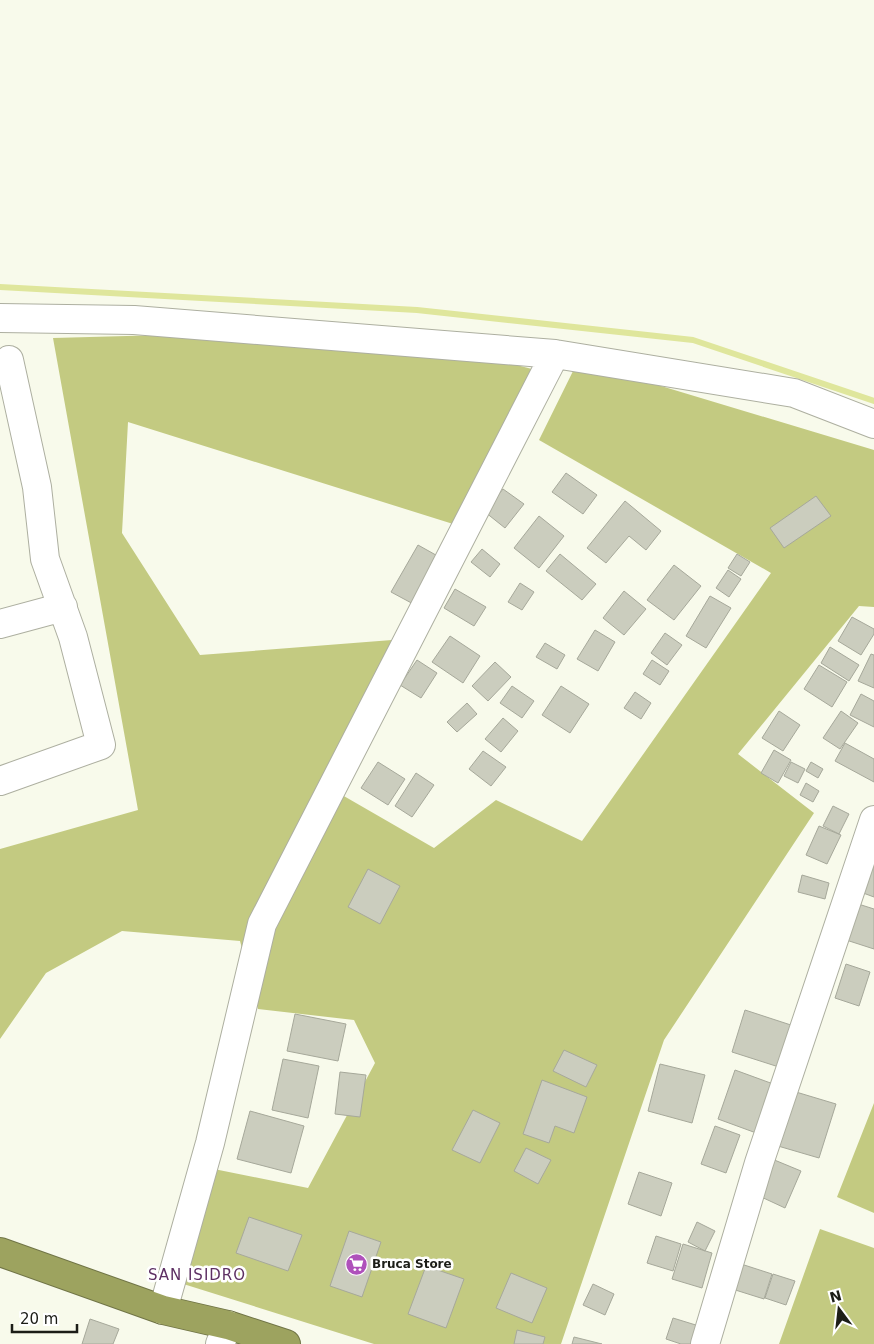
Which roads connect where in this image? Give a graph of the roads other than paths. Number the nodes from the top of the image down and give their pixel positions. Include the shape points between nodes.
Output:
1 (0, 318) edge
2 (556, 354) junction
3 (0, 384) edge
4 (874, 424) edge
5 (63, 607) junction
6 (0, 624) edge
7 (0, 781) edge
8 (874, 820) edge
9 (0, 1252) edge
10 (163, 1310) junction
11 (224, 1335) edge
12 (286, 1344) edge
13 (705, 1344) edge

1 - 2 street via 134,320
2 - 4 street via 794,393
2 - 10 street via 262,924 210,1143
3 - 5 street via 10,360 37,487 45,559
5 - 6 street
5 - 7 street via 101,745
8 - 13 street via 759,1163
9 - 10 highway
10 - 11 highway
11 - 12 highway

